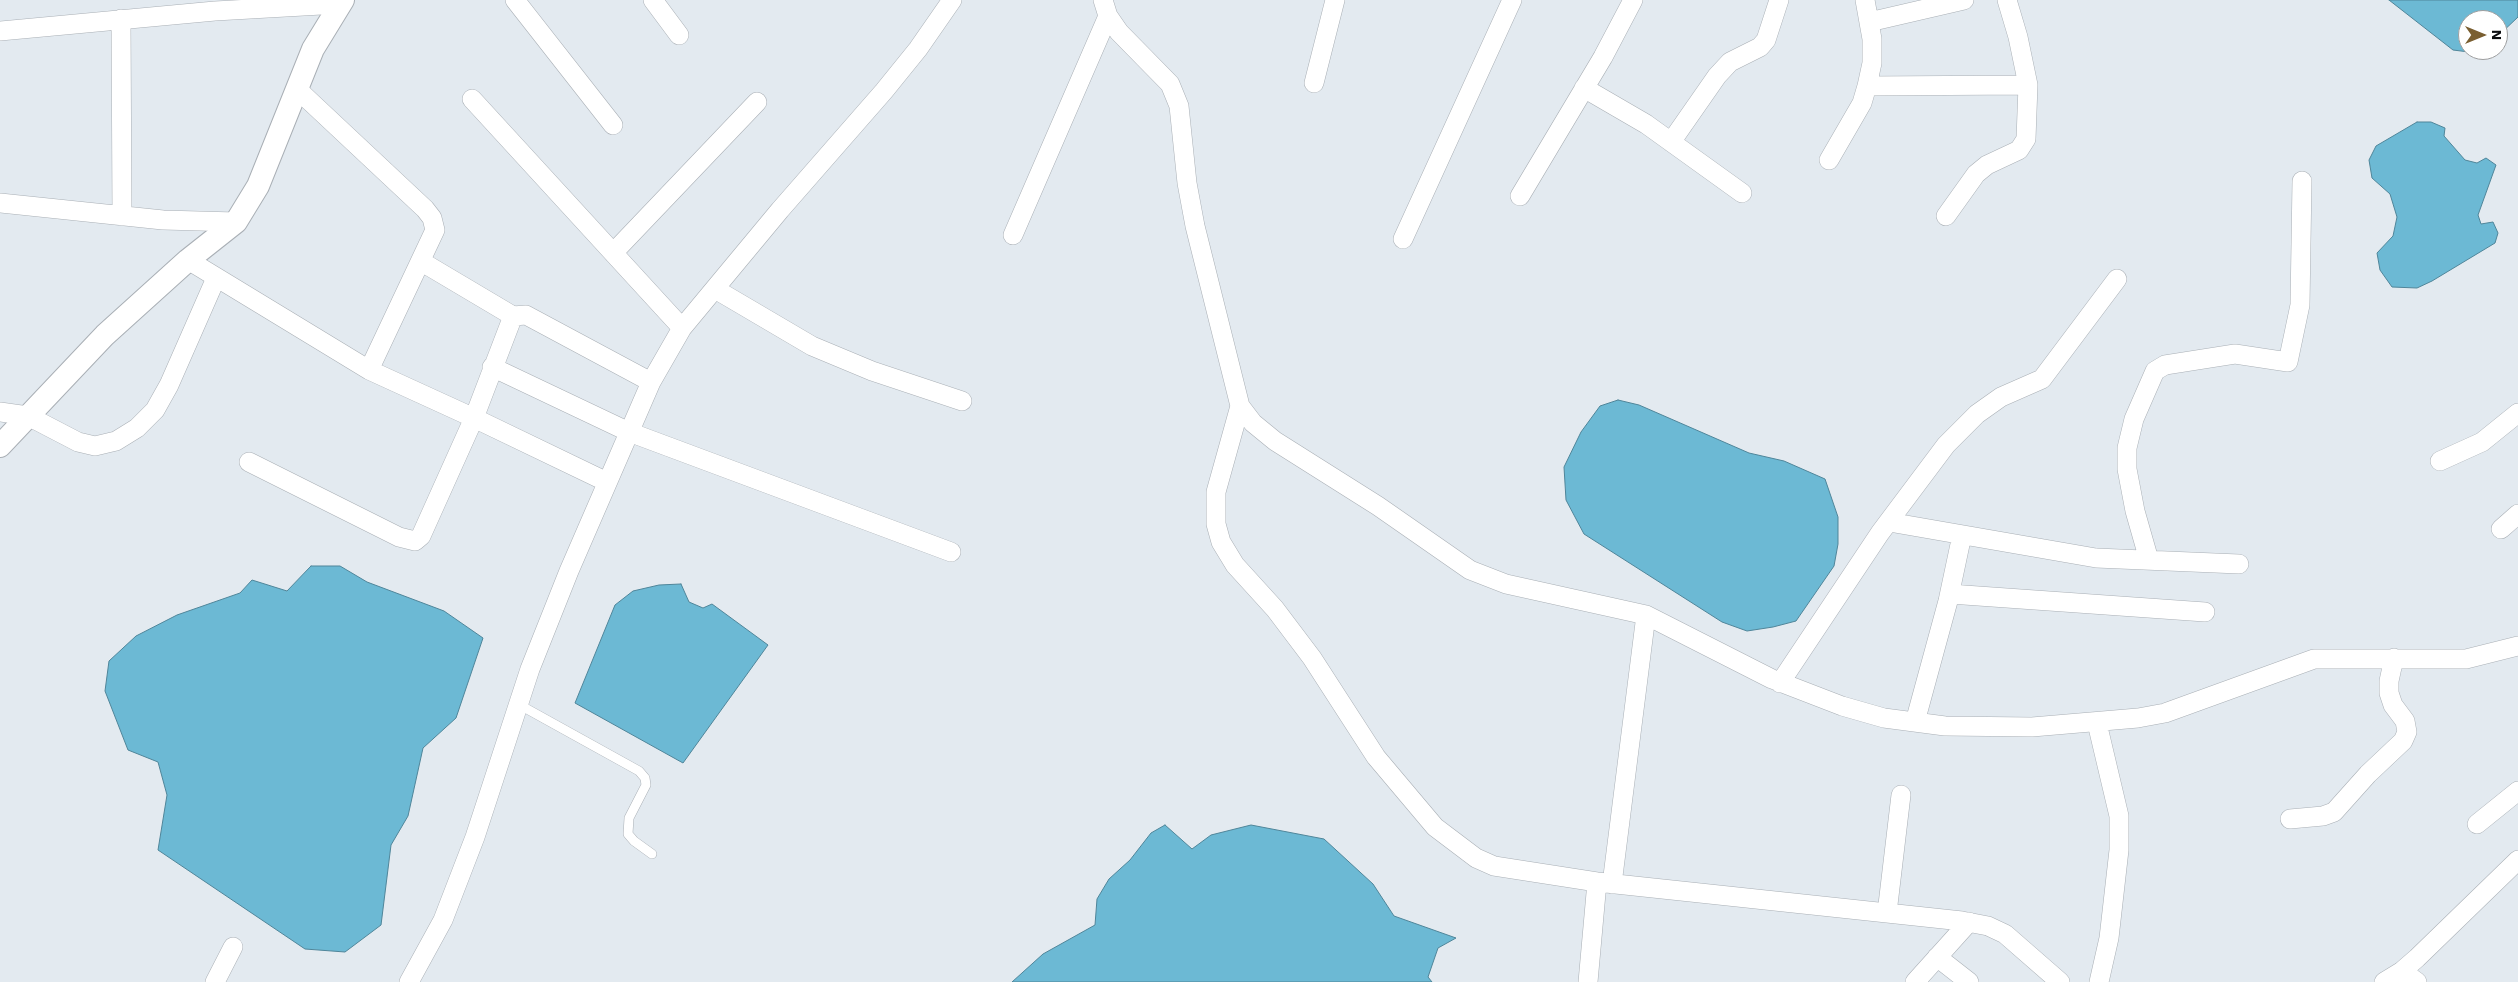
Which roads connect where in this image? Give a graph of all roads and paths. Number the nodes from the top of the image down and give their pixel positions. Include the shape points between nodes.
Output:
1 (515, 0) edge
2 (653, 0) edge
3 (952, 0) edge
4 (1335, 0) edge
5 (1512, 0) edge
6 (1633, 0) edge
7 (1779, 0) edge
8 (1865, 0) edge
9 (1964, 0) edge
10 (2007, 0) edge
11 (341, 2) edge
12 (214, 5) edge
13 (1106, 8) edge
14 (121, 19) junction
15 (1869, 22) junction
16 (0, 31) edge
17 (679, 35) dead end
18 (1314, 83) dead end
19 (1867, 86) junction
20 (2028, 86) junction
21 (1584, 88) junction
22 (298, 90) junction
23 (472, 99) dead end
24 (757, 102) dead end
25 (613, 125) dead end
26 (1671, 142) junction
27 (1829, 160) dead end
28 (2302, 181) dead end
29 (1742, 193) dead end
30 (1520, 196) dead end
31 (0, 203) edge
32 (122, 216) junction
33 (1946, 216) dead end
34 (236, 222) junction
35 (1013, 235) dead end
36 (1403, 239) dead end
37 (613, 253) junction
38 (188, 260) junction
39 (422, 262) junction
40 (216, 278) junction
41 (2117, 279) dead end
42 (715, 290) junction
43 (513, 316) junction
44 (682, 328) junction
45 (492, 366) junction
46 (369, 370) junction
47 (650, 382) junction
48 (962, 401) dead end
49 (1240, 406) junction
50 (0, 412) edge
51 (2518, 413) edge
52 (28, 416) junction
53 (474, 418) junction
54 (629, 432) junction
55 (0, 446) edge
56 (2440, 461) dead end
57 (249, 462) dead end
58 (607, 482) junction
59 (2518, 514) edge
60 (1889, 522) junction
61 (2501, 529) dead end
62 (1962, 535) junction
63 (951, 552) dead end
64 (2149, 560) junction
65 (2239, 564) dead end
66 (1950, 594) junction
67 (2205, 612) dead end
68 (1646, 615) junction
69 (2518, 646) edge
70 (2394, 658) junction
71 (1780, 682) junction
72 (518, 704) junction
73 (1915, 722) junction
74 (2097, 723) junction
75 (2518, 791) edge
76 (1901, 795) dead end
77 (2290, 819) dead end
78 (2477, 824) dead end
79 (652, 854) dead end
80 (2518, 860) edge
81 (1604, 883) junction
82 (1887, 913) junction
83 (1969, 922) junction
84 (233, 947) dead end
85 (1937, 957) junction
86 (2409, 977) edge
87 (215, 982) edge
88 (409, 982) edge
89 (1588, 982) edge
90 (1914, 982) edge
91 (1969, 982) edge
92 (2060, 982) edge
93 (2099, 982) edge
94 (2384, 982) edge

1 - 25 street
2 - 17 street
3 - 42 street via 884,91
4 - 18 street
5 - 36 street
6 - 21 street
7 - 26 street via 1766,40 1760,47 1730,62
8 - 15 street
9 - 15 street
10 - 20 street
11 - 12 street
11 - 22 street via 314,49
12 - 14 street
13 - 35 street
13 - 49 street via 1120,32 1170,84 1179,106 1195,226
14 - 16 street
14 - 32 street
15 - 19 street via 1872,63
19 - 20 street
19 - 27 street via 1862,103
20 - 33 street via 2024,145 1976,174
21 - 26 street
21 - 30 street
22 - 34 street via 258,186
22 - 39 street via 425,208 435,230
23 - 37 street
24 - 37 street
26 - 29 street
28 - 64 street via 2300,304 2288,362 2235,354 2165,365 2156,371 2134,419 2127,448 2127,469 2134,511
31 - 32 street
32 - 34 street
34 - 38 street
37 - 44 street
38 - 40 street
38 - 52 street via 105,334
39 - 43 street
39 - 46 street
40 - 46 street
40 - 52 street via 169,386 155,410 137,428 116,441 96,446 78,442
41 - 60 street via 2042,379 2001,397 1977,414 1946,445
42 - 44 street
42 - 48 street via 812,346 872,371
43 - 45 street
43 - 47 street via 526,315
44 - 47 street
45 - 53 street
45 - 54 street
46 - 53 street
47 - 54 street
49 - 68 street via 1253,423 1275,441 1378,506 1470,570 1506,584
49 - 81 street via 1216,492 1216,524 1221,542 1235,565 1275,609 1312,658 1376,757 1435,828 1476,858 1494,866
50 - 52 street
51 - 56 street via 2482,442
52 - 55 street
53 - 57 street via 421,536 415,540 398,537
53 - 58 street
54 - 58 street
54 - 63 street
58 - 72 street
59 - 61 street
60 - 62 street
60 - 71 street
62 - 64 street via 2086,556
62 - 66 street
64 - 65 street
66 - 67 street
66 - 73 street
68 - 71 street
68 - 81 street
69 - 70 street via 2466,659
70 - 74 street via 2314,659 2165,713
70 - 77 street via 2389,693 2405,721 2407,732 2403,741 2334,812
71 - 73 street via 1868,714
72 - 79 lane via 639,771 646,785 628,818 628,834
72 - 88 street via 475,837 443,920
73 - 74 street via 1945,726 2032,727
74 - 93 street via 2119,816 2119,850 2109,938
75 - 78 street
76 - 82 street
80 - 86 street
81 - 82 street
81 - 89 street
82 - 83 street
83 - 85 street
83 - 92 street via 2005,934
84 - 87 street
85 - 90 street
85 - 91 street
86 - 94 street

